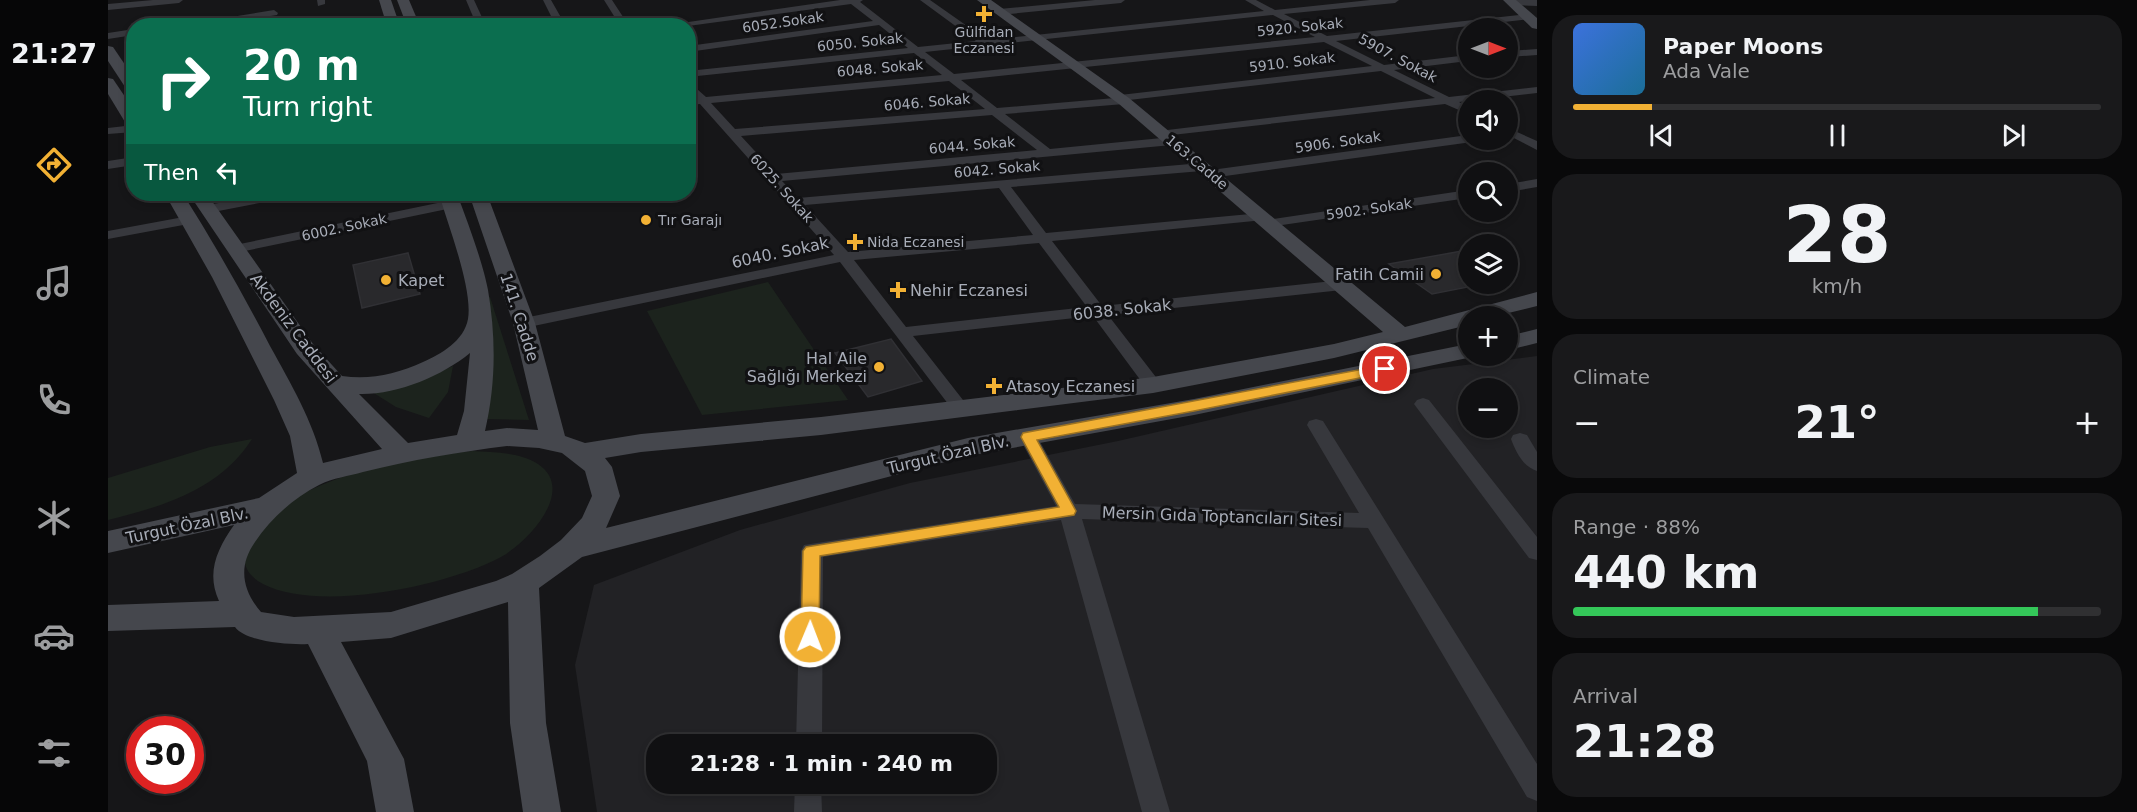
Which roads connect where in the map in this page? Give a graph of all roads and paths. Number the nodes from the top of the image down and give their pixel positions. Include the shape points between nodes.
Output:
1 (179, 0) edge
2 (275, 0) edge
3 (401, 0) edge
4 (470, 0) edge
5 (547, 0) edge
6 (608, 0) edge
7 (853, 0) edge
8 (859, 0) edge
9 (924, 0) edge
10 (983, 0) edge
11 (1121, 0) edge
12 (1249, 0) edge
13 (1395, 0) edge
14 (385, 1) edge
15 (1511, 1) edge
16 (1081, 2) edge
17 (1537, 3) edge
18 (108, 8) edge
19 (999, 12) junction
20 (1273, 12) junction
21 (274, 13) junction
22 (230, 18) edge
23 (273, 18) edge
24 (391, 18) edge
25 (410, 18) edge
26 (478, 18) edge
27 (557, 18) edge
28 (619, 18) edge
29 (1533, 21) edge
30 (696, 22) edge
31 (882, 22) junction
32 (126, 33) edge
33 (108, 36) edge
34 (1034, 36) junction
35 (1326, 38) junction
36 (984, 42) junction
37 (696, 48) edge
38 (916, 49) junction
39 (108, 50) edge
40 (1537, 52) edge
41 (1518, 53) edge
42 (1458, 59) edge
43 (1075, 66) junction
44 (1380, 67) junction
45 (126, 69) edge
46 (696, 73) edge
47 (951, 77) junction
48 (110, 88) edge
49 (1537, 90) edge
50 (1122, 99) junction
51 (1444, 100) junction
52 (696, 101) edge
53 (1458, 106) edge
54 (994, 111) junction
55 (126, 113) edge
56 (126, 128) edge
57 (1537, 130) edge
58 (108, 131) edge
59 (1518, 132) edge
60 (733, 133) junction
61 (1168, 137) junction
62 (1518, 137) edge
63 (1458, 140) edge
64 (1537, 146) edge
65 (1048, 153) junction
66 (126, 162) edge
67 (108, 165) edge
68 (1207, 171) junction
69 (773, 178) junction
70 (1537, 183) edge
71 (1002, 184) junction
72 (1518, 186) edge
73 (1458, 195) edge
74 (238, 201) edge
75 (441, 201) edge
76 (451, 201) edge
77 (480, 201) edge
78 (795, 202) junction
79 (198, 207) edge
80 (1265, 220) junction
81 (108, 235) edge
82 (1044, 238) junction
83 (236, 249) junction
84 (844, 257) junction
85 (508, 278) junction
86 (1342, 285) junction
87 (477, 288) junction
88 (1537, 299) edge
89 (1511, 306) edge
90 (1096, 311) junction
91 (1458, 320) edge
92 (478, 321) junction
93 (524, 323) junction
94 (901, 332) junction
95 (1402, 336) junction
96 (1537, 336) edge
97 (1518, 341) edge
98 (1458, 353) edge
99 (333, 382) junction
100 (1153, 385) junction
101 (1423, 404) dead end
102 (961, 409) junction
103 (1316, 425) dead end
104 (1028, 437) junction
105 (1520, 439) dead end
106 (469, 441) junction
107 (567, 448) junction
108 (401, 453) junction
109 (1537, 464) edge
110 (312, 477) junction
111 (266, 507) junction
112 (1069, 511) junction
113 (1376, 521) junction
114 (108, 542) edge
115 (572, 548) junction
116 (1537, 552) edge
117 (523, 583) junction
118 (242, 614) junction
119 (108, 618) edge
120 (318, 630) junction
121 (809, 734) edge
122 (1537, 788) edge
123 (808, 794) edge
124 (395, 812) edge
125 (542, 812) edge
126 (808, 812) edge
127 (1156, 812) edge

1 - 18 street
2 - 21 street
3 - 14 main road
3 - 25 main road
4 - 26 street
5 - 27 street
6 - 28 street
7 - 8 street
7 - 30 street
7 - 31 street
9 - 36 street
10 - 19 main road, 163.Cadde
11 - 16 street
12 - 20 street, 5907. Sokak
13 - 20 street, 6050. Sokak
14 - 24 main road
15 - 17 street
15 - 29 main road
16 - 19 street
19 - 34 main road, 163.Cadde
20 - 34 street, 6050. Sokak
20 - 35 street, 5907. Sokak
21 - 22 street
21 - 23 street
29 - 35 street, 5920. Sokak
31 - 37 street, 6052.Sokak
31 - 38 street
32 - 33 street
34 - 36 street, 6050. Sokak
34 - 43 main road, 163.Cadde
35 - 43 street, 5920. Sokak
35 - 44 street, 5907. Sokak
36 - 38 street, 6050. Sokak
38 - 46 street, 6050. Sokak
38 - 47 street
39 - 45 main road
40 - 41 street
42 - 44 street, 5910. Sokak
43 - 47 street, 6048. Sokak
43 - 50 main road, 163.Cadde
44 - 50 street, 5910. Sokak
44 - 51 street, 5907. Sokak
47 - 52 street, 6048. Sokak
47 - 54 street
48 - 55 main road
49 - 51 street, 6044. Sokak
50 - 54 street, 6046. Sokak
50 - 61 main road, 163.Cadde
51 - 53 street, 5907. Sokak
51 - 61 street, 6044. Sokak
52 - 60 street, 6025. Sokak
54 - 60 street, 6046. Sokak
54 - 65 street
56 - 58 street
57 - 59 street
60 - 69 street, 6025. Sokak
61 - 65 street, 6044. Sokak
61 - 68 main road, 163.Cadde
62 - 64 street
63 - 68 street, 5906. Sokak
65 - 69 street, 6044. Sokak
66 - 67 street
68 - 71 street, 6042. Sokak
68 - 80 main road, 163.Cadde
69 - 78 street, 6025. Sokak
70 - 72 street
71 - 78 street, 6042. Sokak
71 - 82 street
73 - 80 street, 5902. Sokak
74 - 79 street
75 - 83 street, 6002. Sokak
76 - 87 main road, 141. Cadde
77 - 85 main road, 141. Cadde
78 - 84 street, 6025. Sokak
79 - 81 street
79 - 83 main road, Akdeniz Caddesi
79 - 110 main road, Akdeniz Caddesi via 303,436
80 - 82 street, 6040. Sokak
80 - 86 main road, 163.Cadde
82 - 84 street, 6040. Sokak
82 - 90 street
83 - 99 main road, Akdeniz Caddesi via 305,349
84 - 93 street, 6040. Sokak
84 - 94 street, 6025. Sokak
85 - 87 main road
85 - 93 main road, 141. Cadde
86 - 90 street, 6038. Sokak
86 - 95 main road, 163.Cadde
87 - 92 main road, 141. Cadde
88 - 89 main road
90 - 94 street, 6038. Sokak
90 - 100 street
91 - 95 main road
92 - 99 main road via 471,339 460,351 436,365 367,386
92 - 106 main road, 141. Cadde via 483,364
93 - 107 main road, 141. Cadde
94 - 102 street, 6025. Sokak
95 - 100 main road
96 - 97 main road
98 - 104 main road, Turgut Özal Blv.
99 - 108 main road, Akdeniz Caddesi
100 - 102 main road
101 - 116 street
102 - 107 main road via 763,432
103 - 113 street, Mersin Gıda Toptancıları Sitesi
104 - 112 street
104 - 115 main road, Turgut Özal Blv. via 968,447
105 - 109 street
106 - 107 main road via 507,437
106 - 108 main road
107 - 115 main road via 598,467 606,496 594,524
108 - 110 main road
110 - 111 main road
111 - 114 main road, Turgut Özal Blv.
111 - 118 main road via 233,550 227,580 234,604
112 - 113 street, Mersin Gıda Toptancıları Sitesi
112 - 121 street, Mersin Gıda Toptancıları Sitesi via 812,551
112 - 127 street
113 - 122 street, Mersin Gıda Toptancıları Sitesi
115 - 117 main road
117 - 120 main road via 391,625
117 - 125 main road via 528,723
118 - 119 main road
118 - 120 main road via 251,624 294,631
120 - 124 main road via 385,759
123 - 126 street

